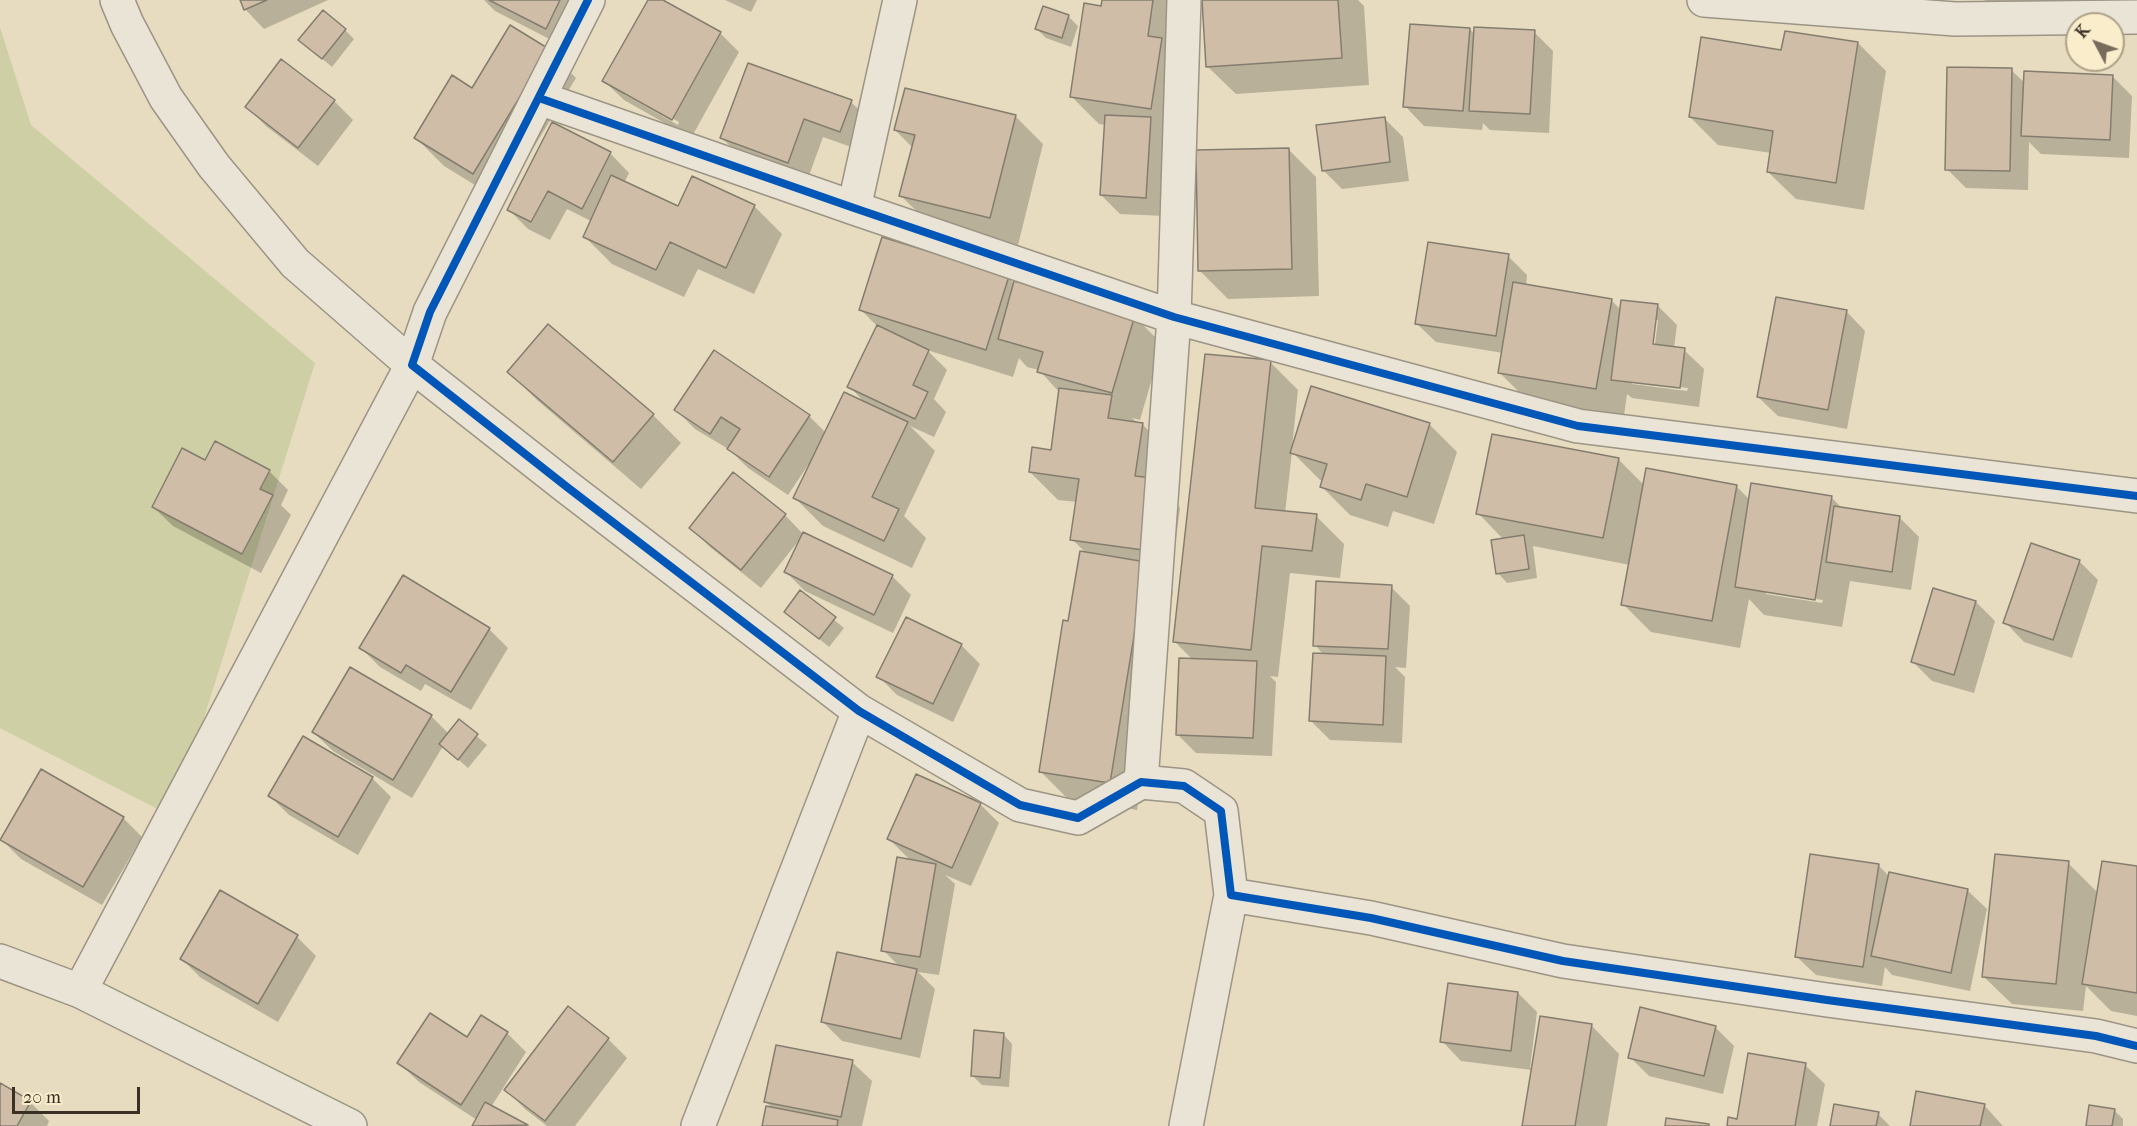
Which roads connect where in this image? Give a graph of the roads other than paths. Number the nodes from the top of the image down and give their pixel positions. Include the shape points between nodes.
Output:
1 (117, 0) edge
2 (588, 0) edge
3 (900, 0) edge
4 (1184, 0) edge
5 (1704, 0) edge
6 (1955, 10) edge
7 (2137, 17) edge
8 (539, 98) junction
9 (854, 208) junction
10 (1174, 317) junction
11 (412, 365) junction
12 (2137, 496) edge
13 (859, 711) junction
14 (1141, 782) junction
15 (1231, 895) junction
16 (0, 961) edge
17 (80, 992) junction
18 (2137, 1046) edge
19 (350, 1126) edge
20 (698, 1126) edge
21 (1186, 1126) edge

1 - 11 street via 166,98 214,166 295,263
2 - 8 street
3 - 9 street
4 - 10 street
5 - 6 street
6 - 7 street
8 - 9 street
8 - 11 street via 430,312
9 - 10 street
10 - 12 street via 1578,426
10 - 14 street
11 - 13 street
11 - 17 street
13 - 14 street via 1020,804 1078,818
13 - 20 street
14 - 15 street via 1184,786 1221,811
15 - 18 street via 1371,918 1563,961 2096,1036
15 - 21 street
16 - 17 street
17 - 19 street

